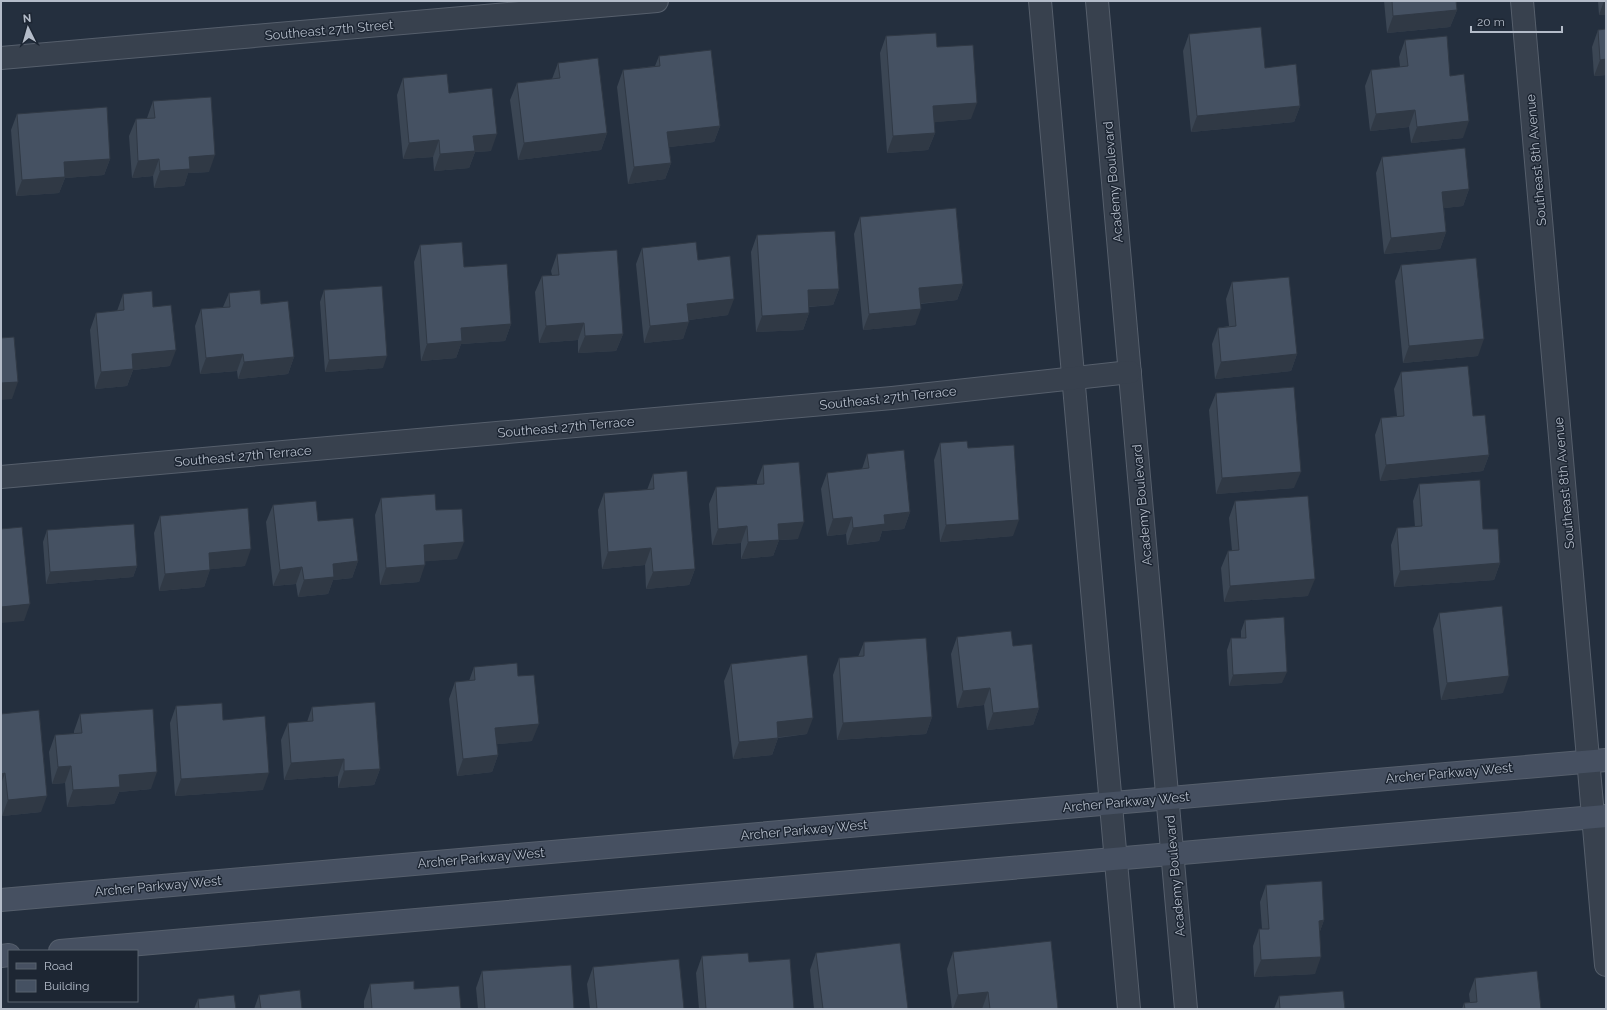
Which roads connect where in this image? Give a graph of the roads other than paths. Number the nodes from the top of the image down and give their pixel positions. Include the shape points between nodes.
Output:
1 (657, 1) edge
2 (1040, 1) edge
3 (1097, 1) edge
4 (1522, 1) edge
5 (1, 58) edge
6 (1130, 372) junction
7 (1073, 379) junction
8 (1, 477) edge
9 (1597, 760) edge
10 (1168, 798) junction
11 (1110, 803) junction
12 (1600, 816) edge
13 (1173, 854) junction
14 (1115, 859) junction
15 (1, 900) edge
16 (71, 950) edge
17 (1606, 965) edge
18 (1129, 1009) edge
19 (1186, 1009) edge

1 - 5 street, Southeast 27th Street
2 - 7 street
3 - 6 street, Academy Boulevard
4 - 9 street, Southeast 8th Avenue
6 - 7 street, Southeast 27th Terrace
6 - 10 street, Academy Boulevard
7 - 8 street, Southeast 27th Terrace via 892,398
7 - 11 street
9 - 10 street, Archer Parkway West
9 - 12 street, Southeast 8th Avenue
10 - 11 street, Archer Parkway West
10 - 13 street, Academy Boulevard
11 - 14 street
11 - 15 street, Archer Parkway West
12 - 13 street
12 - 17 street, Southeast 8th Avenue
13 - 14 street
13 - 19 street, Academy Boulevard
14 - 16 street
14 - 18 street

